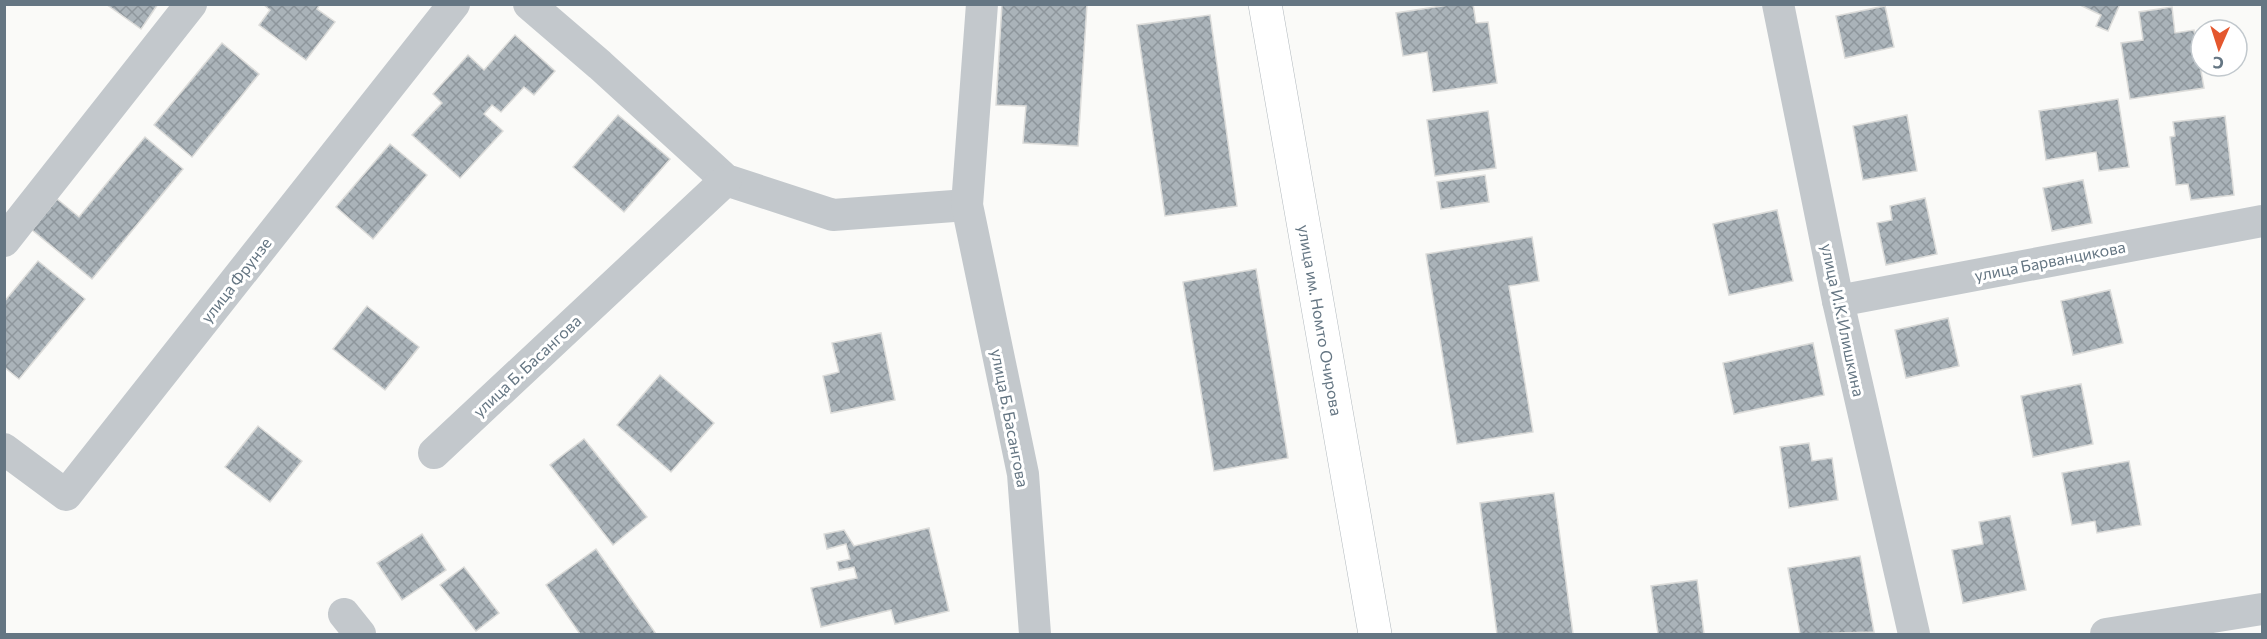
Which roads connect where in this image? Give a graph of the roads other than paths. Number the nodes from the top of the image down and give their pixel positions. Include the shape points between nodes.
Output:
1 (191, 4) edge
2 (454, 4) edge
3 (529, 4) edge
4 (982, 4) edge
5 (1265, 4) edge
6 (1778, 4) edge
7 (726, 180) junction
8 (966, 205) junction
9 (2262, 221) edge
10 (4, 241) edge
11 (1838, 302) junction
12 (4, 449) edge
13 (434, 453) dead end
14 (2262, 609) edge
15 (1035, 634) edge
16 (1375, 634) edge
17 (1914, 634) edge
18 (2106, 634) edge

1 - 10 street
2 - 12 street, улица Фрунзе via 66,495
3 - 7 street
4 - 8 street, улица Б. Басангова
5 - 16 street, улица им. Номто Очирова
6 - 11 street, улица И.К.Илишкина
7 - 8 street via 833,215
7 - 13 street, улица Б. Басангова
8 - 15 street, улица Б. Басангова via 1023,474
9 - 11 street, улица Барванцикова
11 - 17 street, улица И.К.Илишкина
14 - 18 street

